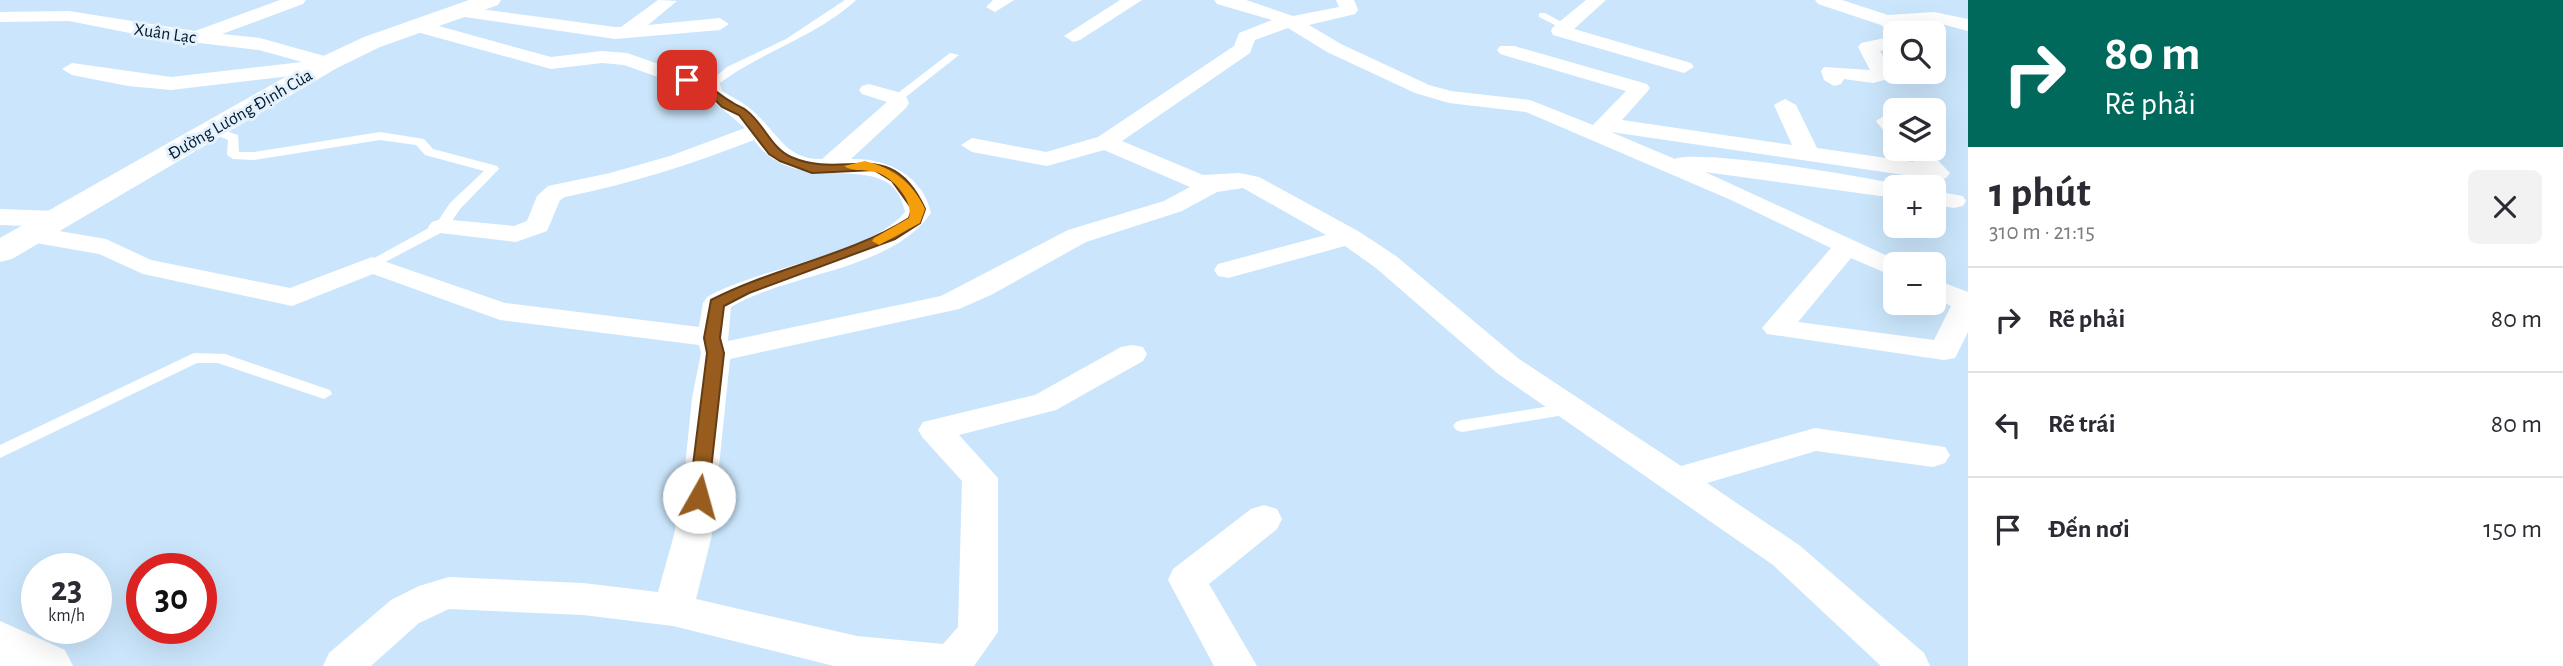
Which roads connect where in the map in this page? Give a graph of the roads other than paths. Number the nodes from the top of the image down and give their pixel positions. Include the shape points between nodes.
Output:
1 (297, 0) edge
2 (490, 0) edge
3 (850, 0) edge
4 (1133, 0) edge
5 (1223, 0) edge
6 (1345, 0) edge
7 (1597, 0) edge
8 (1824, 0) edge
9 (668, 1) edge
10 (458, 11) junction
11 (1542, 15) dead end
12 (0, 17) edge
13 (1921, 21) edge
14 (1292, 22) junction
15 (1963, 22) edge
16 (1883, 23) edge
17 (720, 24) dead end
18 (417, 26) junction
19 (1564, 26) junction
20 (621, 32) junction
21 (1073, 36) dead end
22 (194, 37) junction
23 (1883, 44) edge
24 (1507, 50) dead end
25 (954, 55) dead end
26 (597, 57) junction
27 (325, 65) junction
28 (1684, 67) dead end
29 (72, 69) dead end
30 (1834, 80) dead end
31 (711, 86) junction
32 (869, 90) dead end
33 (898, 98) junction
34 (1785, 105) dead end
35 (1601, 129) junction
36 (212, 131) junction
37 (757, 131) junction
38 (1106, 142) junction
39 (972, 145) dead end
40 (1808, 154) junction
41 (1662, 161) junction
42 (1926, 161) edge
43 (828, 167) junction
44 (1211, 185) junction
45 (1883, 189) edge
46 (0, 216) edge
47 (56, 219) junction
48 (441, 227) junction
49 (30, 234) junction
50 (1349, 237) junction
51 (1847, 246) junction
52 (0, 252) edge
53 (1883, 263) edge
54 (372, 265) junction
55 (1228, 270) dead end
56 (1946, 293) edge
57 (1967, 303) edge
58 (714, 345) junction
59 (1132, 354) dead end
60 (324, 394) dead end
61 (1570, 409) junction
62 (1462, 426) dead end
63 (0, 452) edge
64 (1933, 455) dead end
65 (1673, 481) junction
66 (1264, 519) dead end
67 (673, 610) junction
68 (0, 642) edge
69 (949, 664) edge
70 (47, 666) edge
71 (344, 666) edge
72 (1236, 666) edge
73 (1909, 666) edge

1 - 22 street
2 - 10 street, Đường Lương Định Của
3 - 31 lane via 790,41 731,69
4 - 21 street
5 - 14 street
6 - 14 street via 1349,10 1339,15
7 - 19 street
8 - 16 street
9 - 20 street
10 - 18 street, Đường Lương Định Của
10 - 20 street
11 - 19 lane
12 - 22 street, Xuân Lạc via 69,16
13 - 15 street
14 - 35 street via 1334,48 1422,89 1450,97 1530,106
14 - 38 street via 1253,32 1246,37 1243,50
17 - 20 street
18 - 26 street via 551,63
18 - 27 street, Đường Lương Định Của
19 - 28 street via 1560,31 1580,39
20 - 26 street
22 - 27 street, Xuân Lạc via 260,44
23 - 30 street via 1868,47 1881,75 1831,71
24 - 35 street via 1640,88
25 - 33 lane
26 - 31 street via 641,63
27 - 29 street via 185,83 152,83
27 - 36 street, Đường Lương Định Của
31 - 37 street via 726,104 752,121
32 - 33 street
33 - 43 street via 898,103
34 - 40 street
35 - 40 street
35 - 41 street
36 - 47 street, Đường Lương Định Của
36 - 48 lane via 234,138 233,155 254,156 380,136 421,142 429,152 493,169
37 - 43 street via 784,159 812,169
37 - 48 street via 614,180 557,191 549,196 538,226 524,233
38 - 39 street via 1047,159
38 - 44 street
40 - 42 street via 1938,173
41 - 45 street via 1740,167
41 - 51 street
43 - 58 street via 865,165 886,170 913,196 916,220 865,248 724,297 713,310
44 - 50 street via 1232,179 1250,182
44 - 58 street via 1173,206 1077,236 948,303
46 - 47 street
47 - 49 street, Đường Lương Định Của
48 - 54 lane
49 - 52 street, Đường Lương Định Của
49 - 54 street via 106,247 143,266 292,297
50 - 55 street
50 - 61 street via 1396,270 1508,366
51 - 53 street
51 - 57 street via 1777,328 1944,351
54 - 58 street via 500,311
56 - 57 street
58 - 67 street via 693,535
59 - 69 street via 1045,403 935,430 979,478 978,632
60 - 63 lane via 219,358 194,358
61 - 62 lane
61 - 65 street
64 - 65 street via 1815,439
65 - 73 street via 1786,555
66 - 72 street via 1187,580
67 - 69 street via 803,643
67 - 71 street via 571,598 449,593 427,597
68 - 70 street

